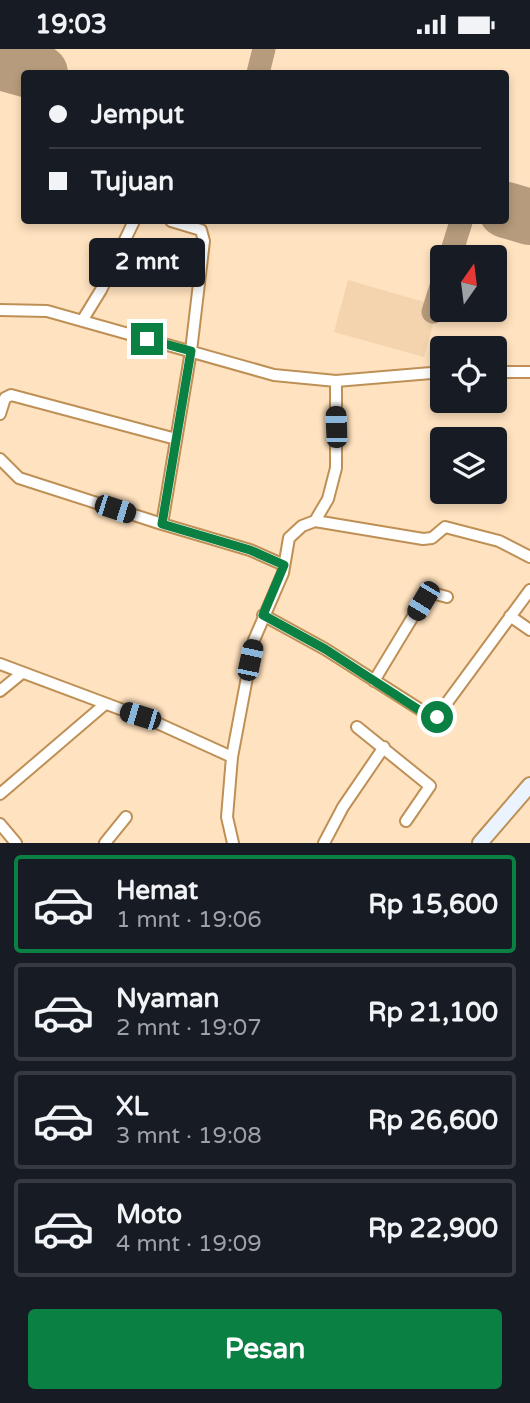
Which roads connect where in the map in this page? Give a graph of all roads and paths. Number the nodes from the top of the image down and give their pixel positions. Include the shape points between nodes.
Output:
1 (133, 224) edge
2 (181, 224) edge
3 (0, 310) edge
4 (82, 321) junction
5 (191, 351) junction
6 (507, 372) edge
7 (530, 372) edge
8 (430, 373) edge
9 (336, 381) junction
10 (0, 414) edge
11 (176, 439) junction
12 (0, 459) edge
13 (316, 520) junction
14 (162, 524) junction
15 (530, 557) edge
16 (284, 565) junction
17 (530, 590) edge
18 (447, 597) dead end
19 (263, 615) junction
20 (510, 616) junction
21 (530, 630) edge
22 (0, 664) edge
23 (22, 673) junction
24 (374, 681) junction
25 (0, 691) edge
26 (104, 705) junction
27 (357, 727) dead end
28 (384, 747) junction
29 (232, 757) junction
30 (530, 785) edge
31 (0, 794) edge
32 (126, 817) dead end
33 (406, 821) dead end
34 (0, 824) edge
35 (16, 843) edge
36 (105, 843) edge
37 (233, 843) edge
38 (324, 843) edge
39 (480, 843) edge

1 - 4 street
2 - 5 street via 201,230 204,237
3 - 4 street via 38,309
4 - 5 street
5 - 9 street via 261,373
5 - 11 street
6 - 7 street
8 - 9 street
9 - 13 street via 336,468 328,499
10 - 11 street via 5,398 11,395
11 - 14 street
12 - 14 street via 19,478
13 - 15 street via 423,539 445,527 499,541
13 - 16 street via 289,538
14 - 16 street
16 - 19 street
17 - 20 street
18 - 24 street via 426,595
19 - 24 street
19 - 29 street
20 - 21 street
20 - 24 street via 436,719
22 - 23 street
23 - 25 street
23 - 26 street
26 - 29 street
26 - 31 street
27 - 28 street
28 - 33 street via 430,786
28 - 38 street via 342,807
29 - 37 street via 227,817
30 - 39 street
32 - 36 street
34 - 35 street

